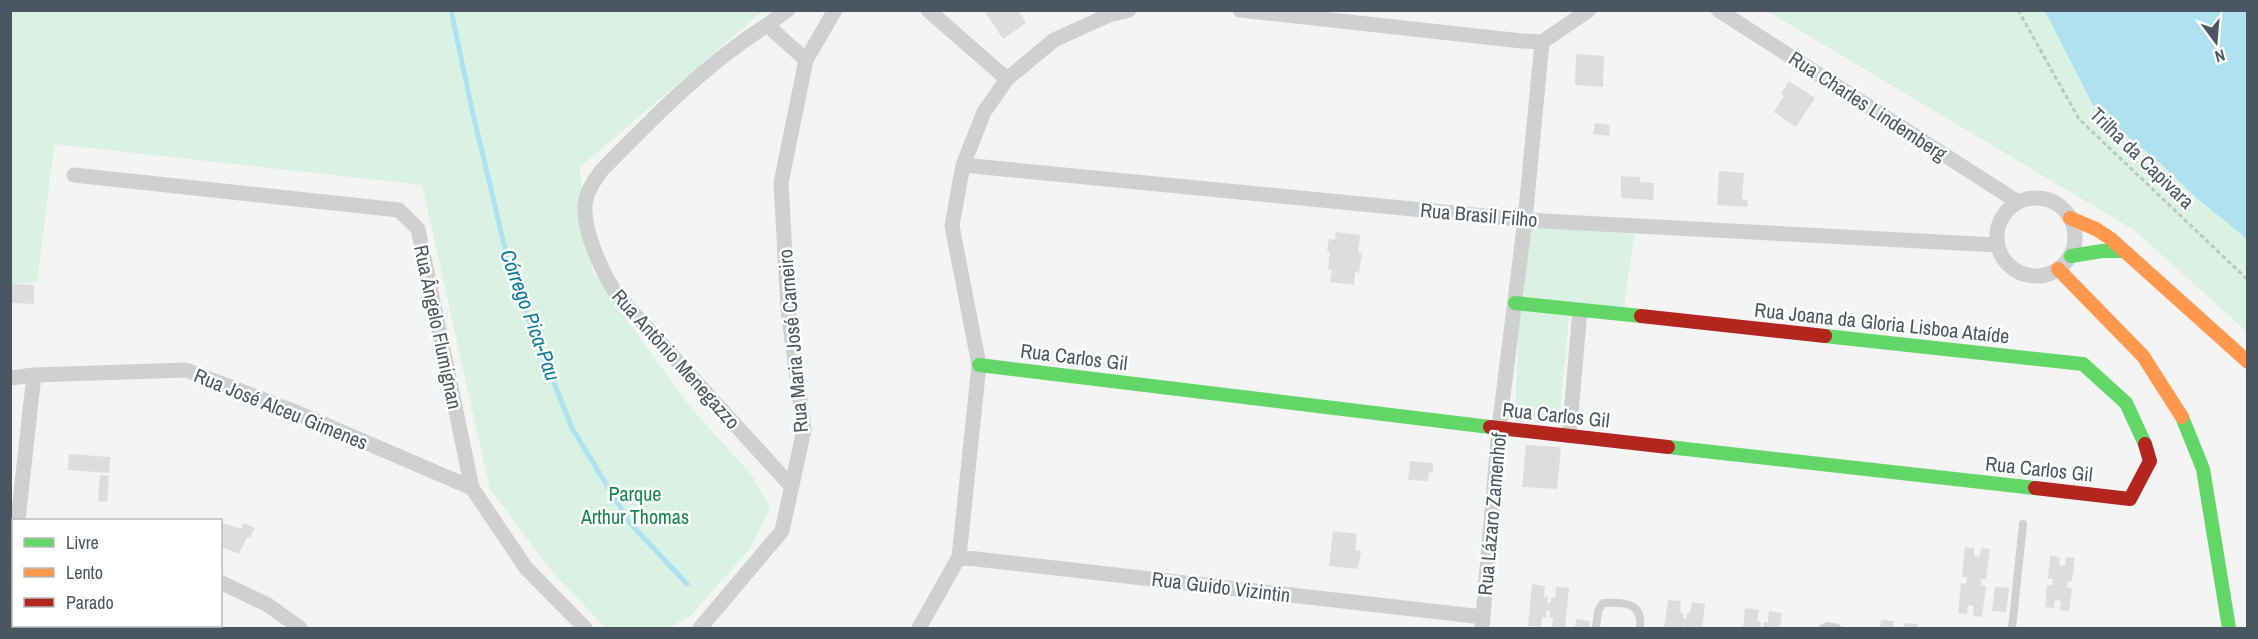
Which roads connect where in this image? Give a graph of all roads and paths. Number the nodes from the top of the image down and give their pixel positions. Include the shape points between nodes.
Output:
1 (788, 10) edge
2 (835, 10) edge
3 (928, 10) edge
4 (1129, 10) edge
5 (1240, 10) edge
6 (1589, 10) edge
7 (1718, 10) edge
8 (2018, 10) edge
9 (767, 25) junction
10 (1542, 42) junction
11 (806, 60) junction
12 (1007, 79) junction
13 (963, 165) junction
14 (74, 175) dead end
15 (2018, 202) junction
16 (2070, 218) junction
17 (1525, 220) junction
18 (1997, 245) junction
19 (2123, 251) junction
20 (2071, 256) junction
21 (2058, 269) junction
22 (2247, 280) edge
23 (1515, 303) junction
24 (1580, 310) junction
25 (2247, 362) edge
26 (979, 365) junction
27 (34, 375) junction
28 (10, 378) edge
29 (1499, 428) junction
30 (1569, 436) junction
31 (792, 487) junction
32 (472, 488) junction
33 (2130, 499) joint
34 (18, 519) edge
35 (2023, 524) dead end
36 (959, 556) junction
37 (222, 583) edge
38 (1482, 623) edge
39 (300, 628) edge
40 (585, 628) edge
41 (700, 628) edge
42 (919, 628) edge
43 (1596, 628) edge
44 (1640, 628) edge
45 (1823, 628) edge
46 (1837, 628) edge
47 (2012, 628) edge
48 (2229, 628) edge

1 - 9 street, Rua Antônio Menegazzo
2 - 11 street
3 - 12 street
4 - 12 street via 1054,40
5 - 10 street
6 - 10 street
7 - 15 street, Rua Charles Lindemberg
8 - 22 path, Trilha da Capivara via 2079,119
9 - 11 street
9 - 31 street, Rua Antônio Menegazzo via 734,46 665,106 601,171 585,205 594,249 605,278 618,296
10 - 17 street, Rua Lázaro Zamenhof
11 - 31 street, Rua Maria José Carneiro via 781,183 788,309 804,430
12 - 13 street via 984,112
13 - 17 street, Rua Brasil Filho
13 - 26 street via 952,226
14 - 32 street, Rua Ângelo Flumignan via 399,210 418,229
15 - 16 street via 2029,198 2047,200 2063,208
15 - 18 street via 2000,220
16 - 19 street via 2096,229
16 - 20 street via 2075,229
17 - 18 street, Rua Brasil Filho
17 - 23 street, Rua Lázaro Zamenhof
18 - 21 street via 2008,266 2018,273 2042,276
19 - 20 street
19 - 25 street
20 - 21 street
21 - 48 street via 2143,356 2179,410 2203,469
23 - 24 street, Rua Joana da Gloria Lisboa Ataíde
23 - 29 street, Rua Lázaro Zamenhof
24 - 30 street
24 - 33 street, Rua Joana da Gloria Lisboa Ataíde via 2083,364 2126,403 2141,433 2150,461
26 - 29 street, Rua Carlos Gil
26 - 36 street
27 - 28 street, Rua José Alceu Gimenes
27 - 32 street, Rua José Alceu Gimenes via 186,370
27 - 34 street
29 - 30 street, Rua Carlos Gil
29 - 38 street, Rua Lázaro Zamenhof
30 - 33 street, Rua Carlos Gil
31 - 41 street, Rua Maria José Carneiro via 782,531
32 - 40 street, Rua Ângelo Flumignan via 526,568
35 - 47 lane
36 - 38 street, Rua Guido Vizintin
36 - 42 street
37 - 39 street via 267,605
43 - 44 lane via 1603,603 1622,602 1640,614
45 - 46 lane

